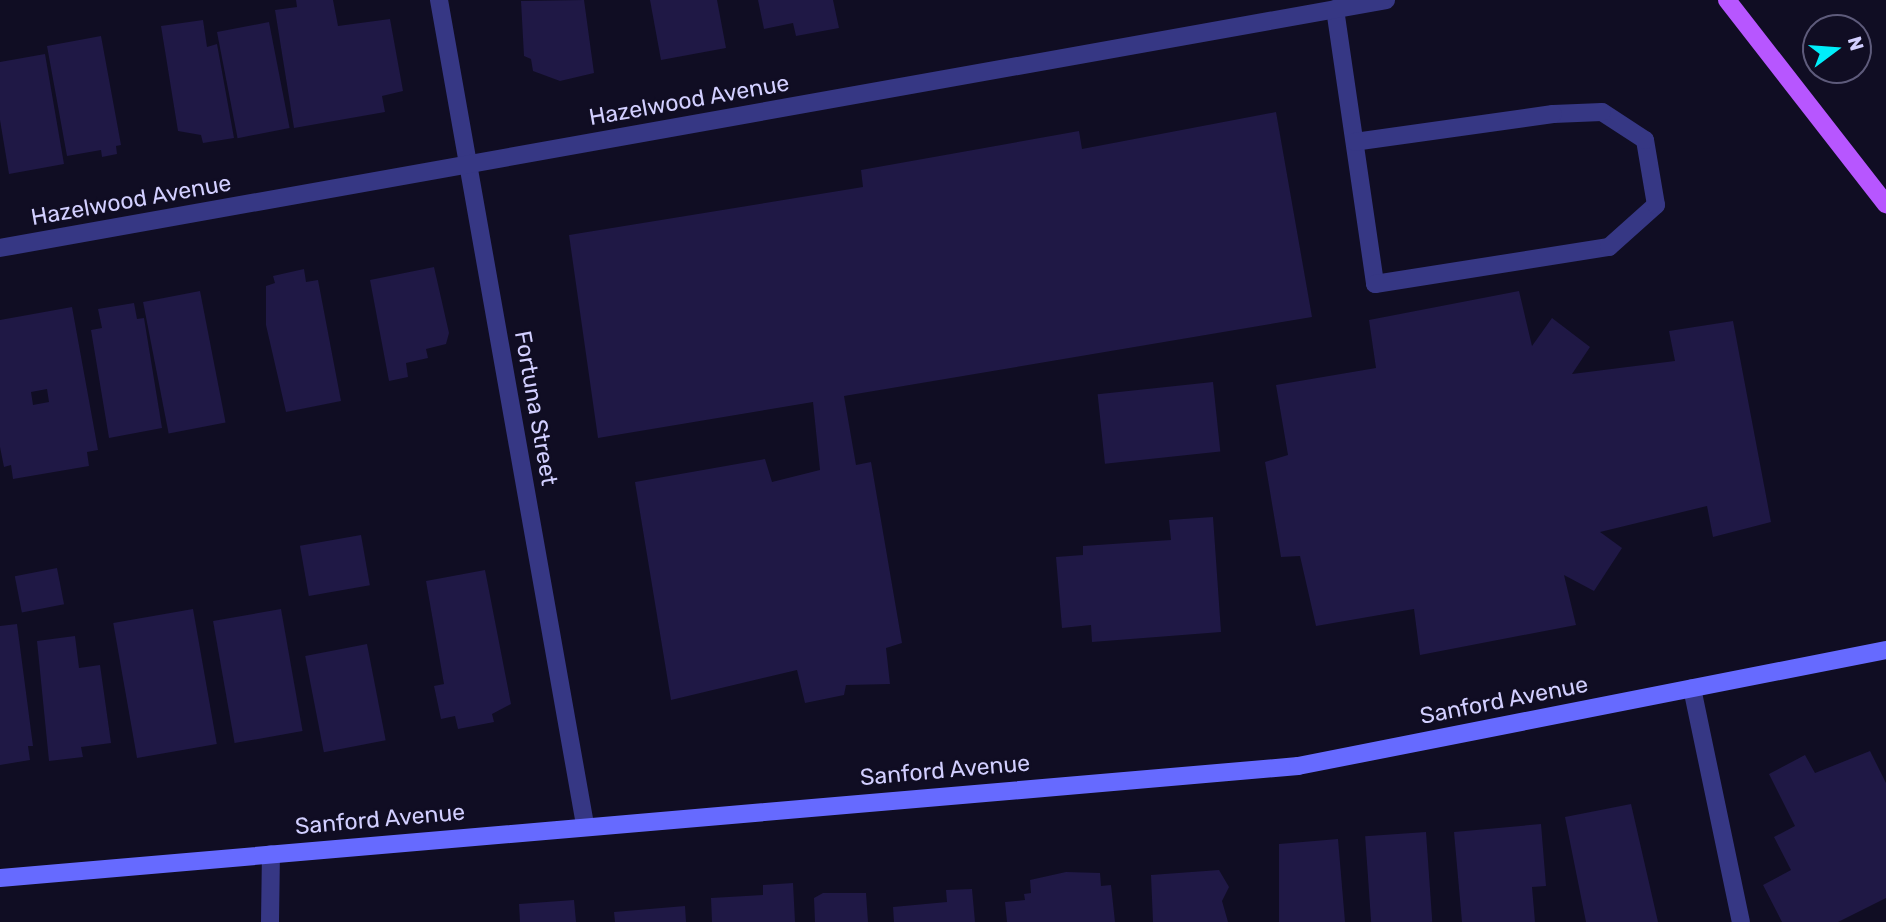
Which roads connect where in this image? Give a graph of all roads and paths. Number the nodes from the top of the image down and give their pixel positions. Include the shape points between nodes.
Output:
1 (439, 0) edge
2 (1386, 0) edge
3 (1727, 0) edge
4 (1335, 9) junction
5 (1355, 142) junction
6 (468, 165) junction
7 (1886, 204) edge
8 (0, 248) edge
9 (1886, 650) edge
10 (1692, 688) junction
11 (585, 825) junction
12 (271, 854) junction
13 (0, 878) edge
14 (270, 922) edge
15 (1741, 922) edge

1 - 6 street, Fortuna Street
2 - 4 street, Hazelwood Avenue
3 - 7 main road
4 - 5 street
4 - 6 street, Hazelwood Avenue
5 - 5 street via 1553,114 1602,113 1645,140 1656,205 1609,247 1375,284
6 - 8 street, Hazelwood Avenue
6 - 11 street, Fortuna Street
9 - 10 main road, Sanford Avenue
10 - 11 main road, Sanford Avenue via 1298,766
10 - 15 street
11 - 12 main road, Sanford Avenue
12 - 13 main road, Sanford Avenue
12 - 14 street

